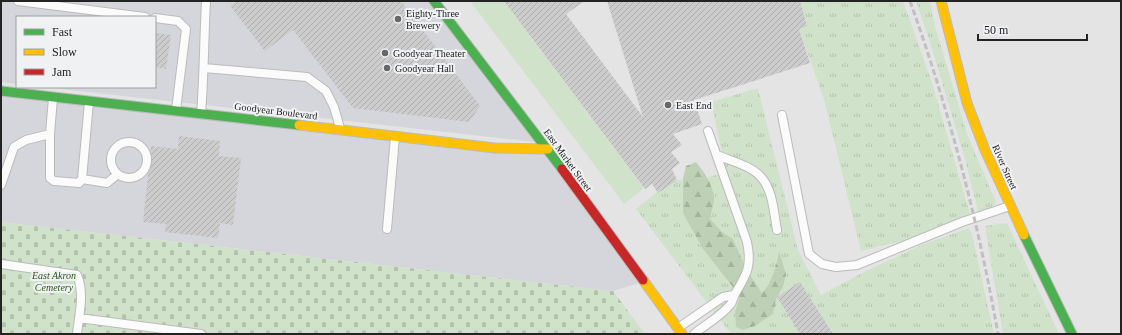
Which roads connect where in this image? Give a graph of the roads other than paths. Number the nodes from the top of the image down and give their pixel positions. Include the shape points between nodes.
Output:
1 (18, 1) edge
2 (206, 1) edge
3 (434, 1) edge
4 (941, 1) edge
5 (137, 16) edge
6 (156, 18) edge
7 (204, 68) junction
8 (1, 90) edge
9 (53, 97) junction
10 (90, 101) junction
11 (175, 111) junction
12 (200, 114) junction
13 (782, 115) dead end
14 (341, 130) junction
15 (708, 131) dead end
16 (50, 134) junction
17 (396, 136) junction
18 (548, 149) junction
19 (716, 155) junction
20 (118, 174) junction
21 (82, 179) junction
22 (1, 185) edge
23 (1010, 206) junction
24 (387, 229) dead end
25 (777, 230) dead end
26 (1, 264) edge
27 (734, 295) junction
28 (79, 318) junction
29 (680, 331) edge
30 (77, 334) edge
31 (201, 334) edge
32 (694, 334) edge
33 (1072, 334) edge

1 - 5 lane
2 - 7 lane
3 - 18 street, East Market Street
4 - 23 street, River Street via 967,103
6 - 11 lane via 178,21 186,29
7 - 12 lane
7 - 14 lane via 307,77 326,91
8 - 9 street, Goodyear Boulevard
9 - 10 street, Goodyear Boulevard
9 - 16 lane
10 - 11 street, Goodyear Boulevard
10 - 21 lane
11 - 12 street, Goodyear Boulevard
12 - 14 street, Goodyear Boulevard
13 - 23 lane via 809,254 822,264 836,267 857,265 962,222
14 - 17 street, Goodyear Boulevard
15 - 19 lane
16 - 21 lane via 50,178 54,181 76,183
16 - 22 lane via 26,140 14,147
17 - 18 street, Goodyear Boulevard via 495,148
17 - 24 lane
18 - 29 street, East Market Street
19 - 25 lane via 747,167 761,177 769,193
19 - 27 lane via 750,257 748,271
20 - 20 lane via 130,178 141,173 147,156 140,145 129,142 114,149 111,165
20 - 21 lane via 107,183
23 - 33 street, River Street
26 - 28 lane via 77,275 82,298
27 - 29 lane via 723,297
27 - 32 lane via 731,304
28 - 30 lane
28 - 31 lane

